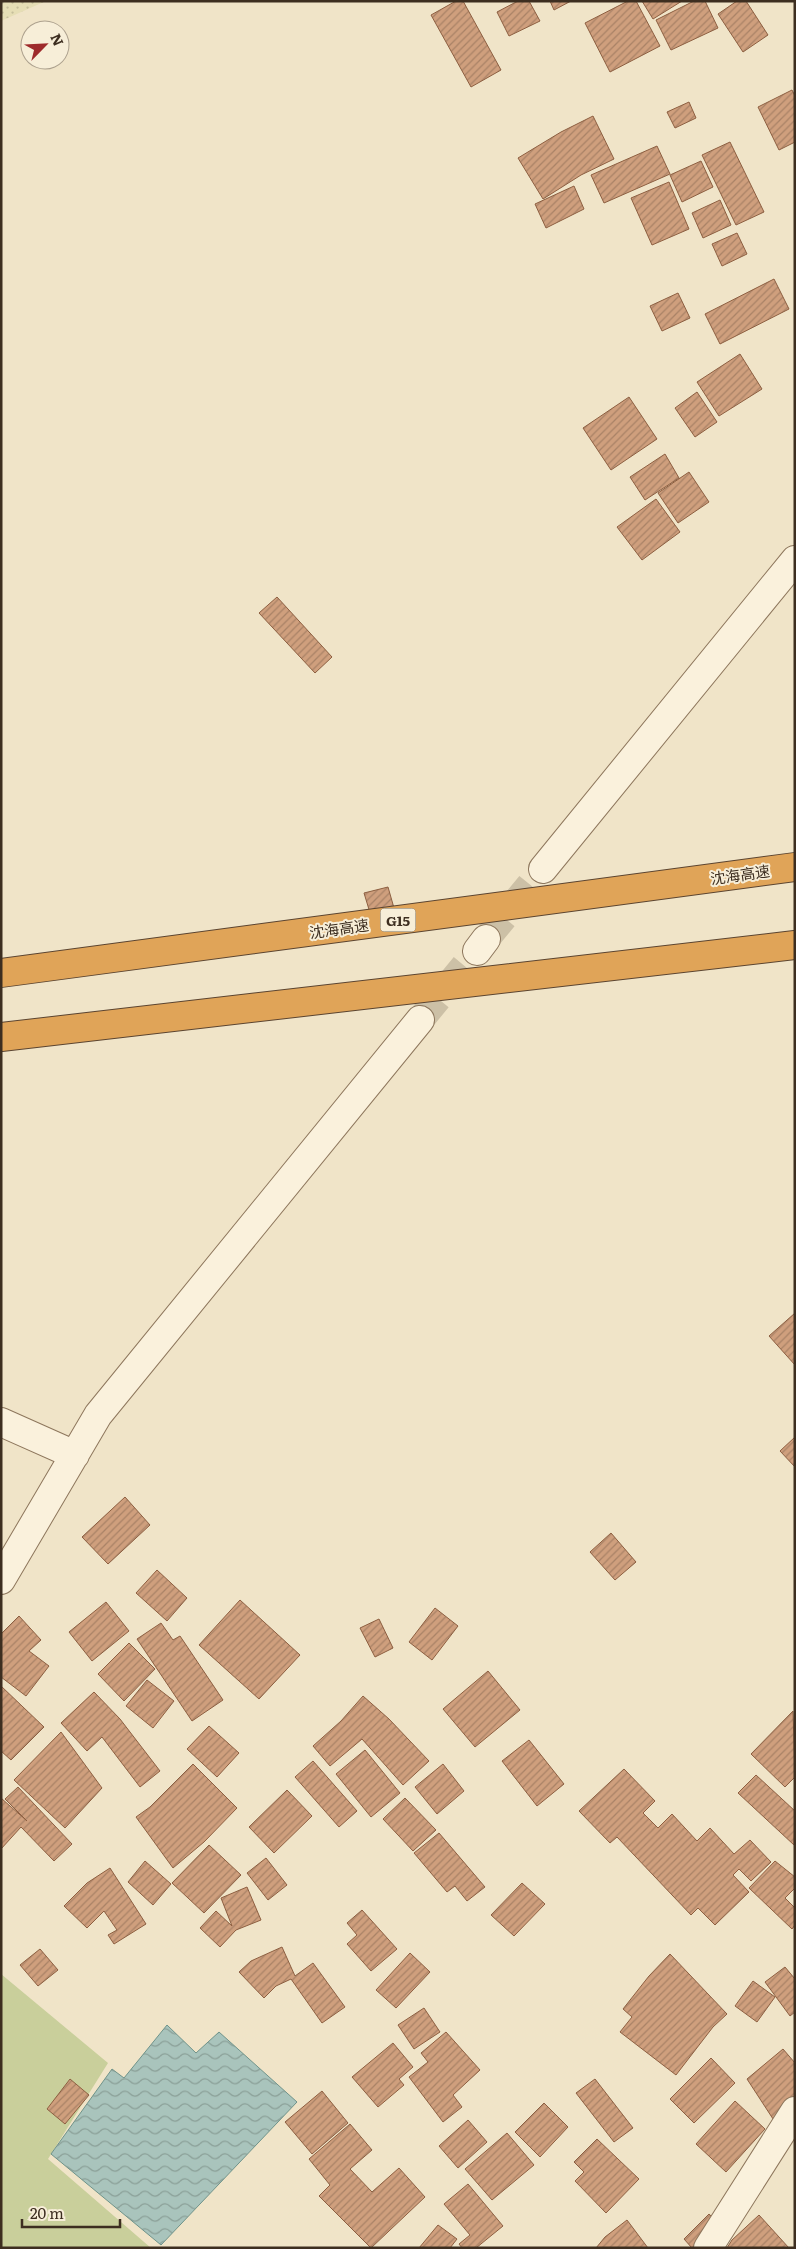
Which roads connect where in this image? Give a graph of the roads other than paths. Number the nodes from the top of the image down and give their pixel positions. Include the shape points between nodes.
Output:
1 (795, 560) edge
2 (795, 867) edge
3 (543, 869) tunnel mouth
4 (795, 945) edge
5 (1, 973) edge
6 (420, 1020) tunnel mouth
7 (1, 1037) edge
8 (1, 1422) edge
9 (75, 1455) junction
10 (1, 1580) edge
11 (795, 2110) edge
12 (708, 2248) edge

1 - 3 street
2 - 5 highway, 沈海高速 / G15
4 - 7 highway
6 - 9 street via 98,1415
8 - 9 street
9 - 10 street
11 - 12 street

